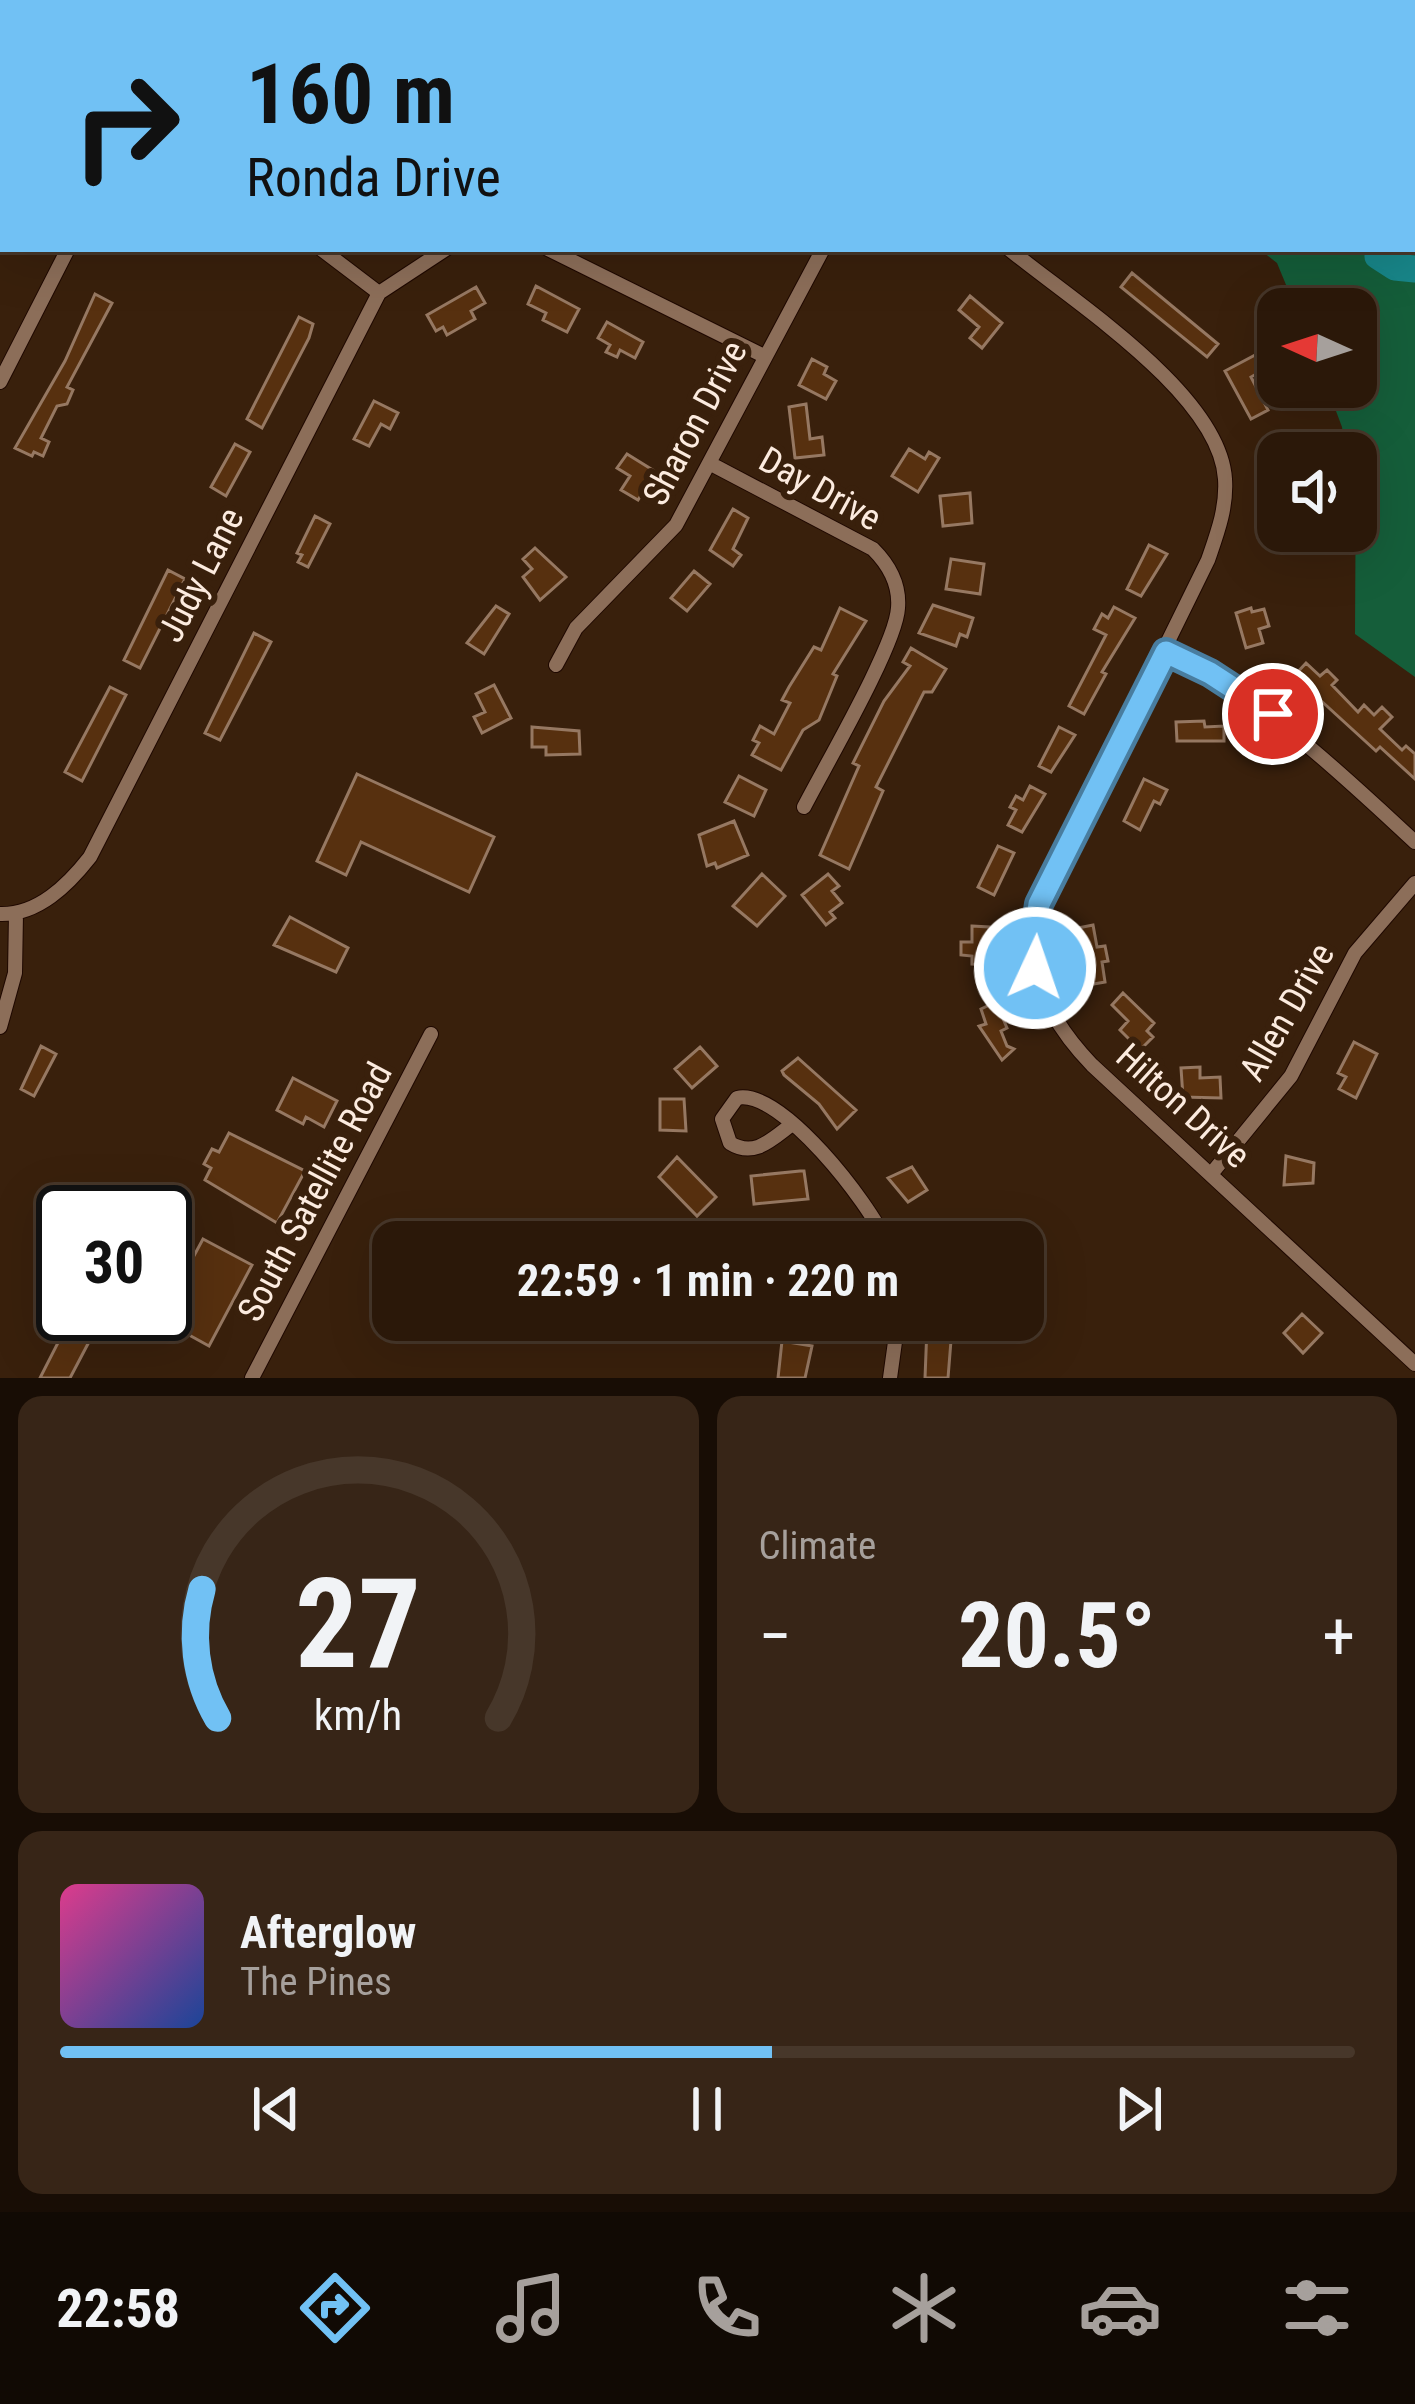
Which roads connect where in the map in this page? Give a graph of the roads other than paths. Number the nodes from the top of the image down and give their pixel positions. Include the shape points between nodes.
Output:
1 (66, 252) edge
2 (325, 252) edge
3 (441, 252) edge
4 (554, 252) edge
5 (821, 252) edge
6 (1013, 252) edge
7 (379, 293) junction
8 (764, 356) junction
9 (0, 382) edge
10 (711, 464) junction
11 (1166, 652) junction
12 (556, 665) dead end
13 (804, 807) dead end
14 (1415, 842) edge
15 (1415, 883) edge
16 (8, 914) edge
17 (0, 1027) edge
18 (431, 1034) dead end
19 (791, 1125) junction
20 (1212, 1173) junction
21 (874, 1221) edge
22 (895, 1341) edge
23 (1415, 1364) edge
24 (252, 1378) edge
25 (890, 1378) edge

1 - 9 street
2 - 7 street
3 - 7 street, Judy Lane
4 - 8 street
5 - 8 street, Sharon Drive
6 - 11 street, Hilton Drive via 1187,397 1221,454 1220,527
7 - 16 street, Judy Lane via 90,857 60,890
8 - 10 street, Sharon Drive
10 - 12 street, Sharon Drive via 676,525 576,628
10 - 13 street, Day Drive via 873,548 892,574 897,618
11 - 14 street via 1273,714
11 - 20 street, Hilton Drive via 1047,886 1034,956 1041,995 1066,1039
15 - 20 street, Allen Drive via 1355,953 1291,1076
16 - 17 street via 15,973
18 - 24 street, South Satellite Road
19 - 19 street via 754,1097 737,1098 722,1118 730,1143 746,1150
19 - 21 street via 855,1186
20 - 23 street, Hilton Drive
22 - 25 street

